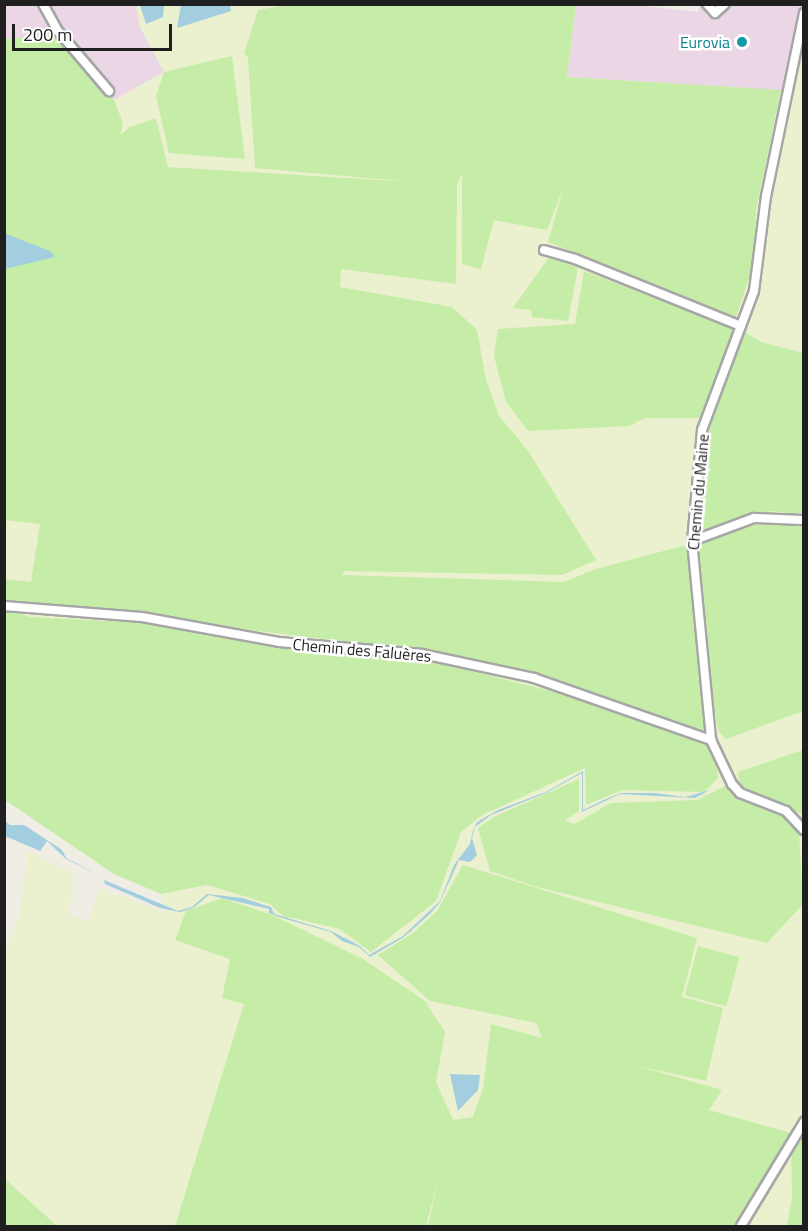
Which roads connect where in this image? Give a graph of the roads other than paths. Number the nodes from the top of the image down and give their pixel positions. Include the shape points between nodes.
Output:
1 (43, 4) edge
2 (707, 4) edge
3 (725, 4) edge
4 (804, 13) edge
5 (109, 91) dead end
6 (543, 250) dead end
7 (741, 326) junction
8 (804, 520) edge
9 (692, 541) junction
10 (4, 606) edge
11 (711, 740) junction
12 (804, 830) edge
13 (804, 1122) edge
14 (741, 1227) edge

1 - 5 street via 58,30
2 - 3 street via 715,13
4 - 7 street, Chemin du Maine via 766,196 757,280
6 - 7 street
7 - 9 street, Chemin du Maine via 702,430
8 - 9 street via 754,518
9 - 11 street, Chemin du Maine
10 - 11 street, Chemin des Faluères via 142,617 279,642 422,654 534,678
11 - 12 street, Chemin du Maine via 740,793 786,811
13 - 14 street

